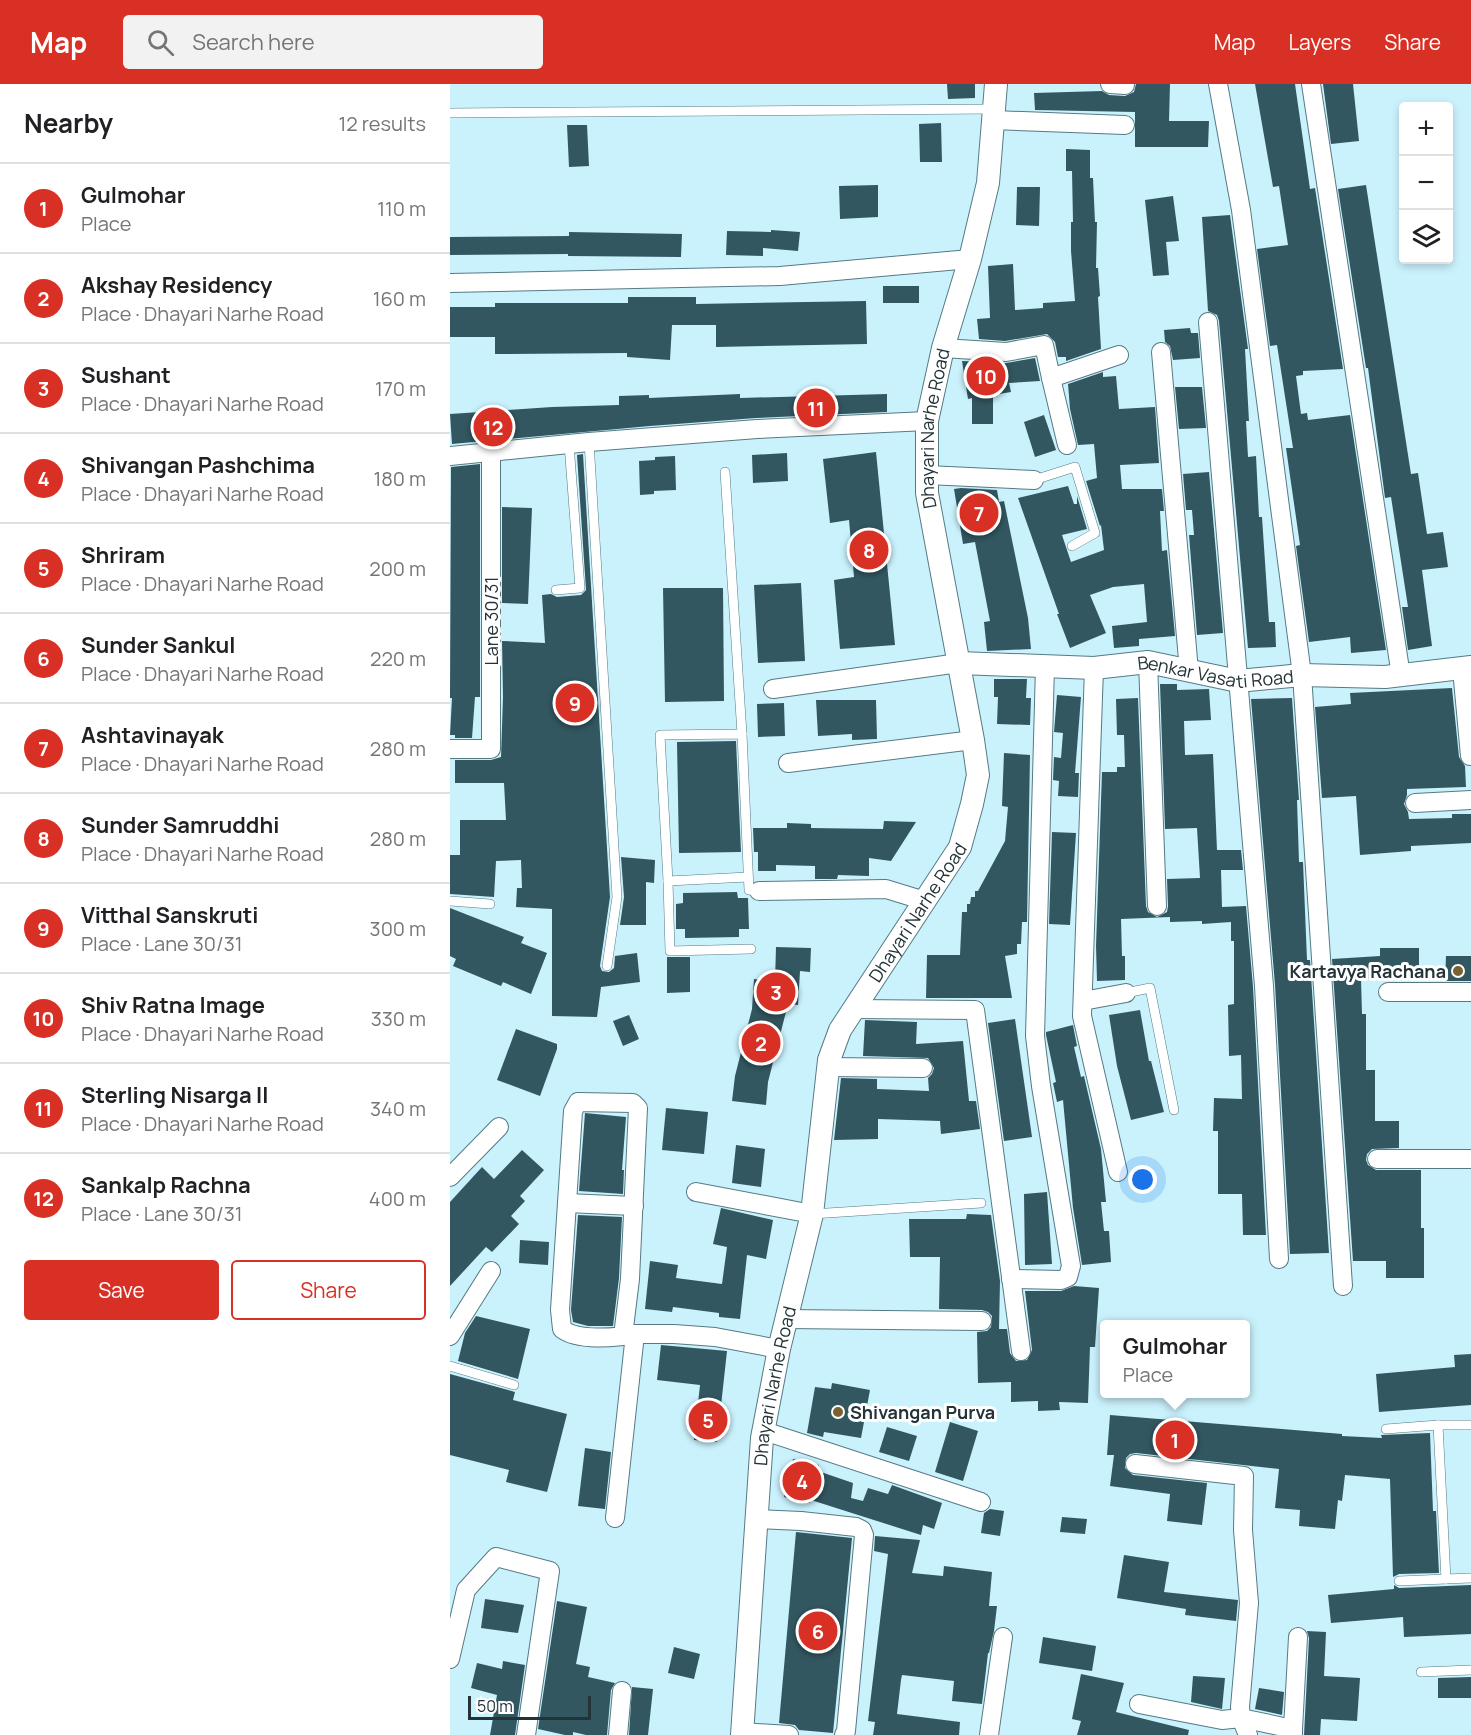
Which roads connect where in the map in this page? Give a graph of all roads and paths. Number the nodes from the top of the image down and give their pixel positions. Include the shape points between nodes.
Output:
1 (996, 84) edge
2 (1218, 84) edge
3 (1311, 84) edge
4 (450, 112) edge
5 (994, 115) junction
6 (1125, 124) dead end
7 (970, 259) junction
8 (450, 283) edge
9 (1208, 322) dead end
10 (943, 348) junction
11 (1161, 352) dead end
12 (1119, 356) dead end
13 (1051, 378) junction
14 (927, 421) junction
15 (589, 442) junction
16 (569, 444) junction
17 (1066, 444) dead end
18 (491, 452) junction
19 (450, 456) edge
20 (725, 472) dead end
21 (927, 475) junction
22 (1034, 480) joint
23 (1072, 546) dead end
24 (556, 590) dead end
25 (1149, 662) junction
26 (959, 663) junction
27 (1045, 666) junction
28 (1094, 668) junction
29 (1466, 668) edge
30 (1189, 671) junction
31 (1302, 675) junction
32 (1401, 676) junction
33 (1238, 681) junction
34 (773, 689) dead end
35 (742, 734) junction
36 (973, 740) junction
37 (450, 749) edge
38 (1470, 756) edge
39 (788, 763) dead end
40 (1471, 800) edge
41 (1415, 803) dead end
42 (669, 881) junction
43 (753, 884) junction
44 (450, 901) edge
45 (925, 901) junction
46 (490, 904) dead end
47 (1157, 906) dead end
48 (751, 949) dead end
49 (607, 966) dead end
50 (1471, 992) edge
51 (1126, 993) joint
52 (1388, 993) dead end
53 (1083, 1001) junction
54 (854, 1009) junction
55 (828, 1066) junction
56 (923, 1068) dead end
57 (1174, 1110) dead end
58 (499, 1127) dead end
59 (1377, 1159) dead end
60 (1471, 1159) edge
61 (1118, 1172) dead end
62 (450, 1177) edge
63 (696, 1192) dead end
64 (567, 1203) junction
65 (981, 1203) dead end
66 (634, 1206) junction
67 (812, 1214) junction
68 (1279, 1259) dead end
69 (491, 1271) dead end
70 (1011, 1280) junction
71 (1343, 1286) dead end
72 (786, 1319) junction
73 (982, 1321) dead end
74 (629, 1335) junction
75 (450, 1336) edge
76 (779, 1349) junction
77 (1021, 1351) dead end
78 (450, 1366) edge
79 (514, 1385) dead end
80 (1438, 1425) junction
81 (1471, 1425) edge
82 (1386, 1429) dead end
83 (764, 1431) junction
84 (1135, 1464) dead end
85 (981, 1502) dead end
86 (615, 1518) dead end
87 (756, 1519) junction
88 (871, 1575) dead end
89 (1471, 1578) edge
90 (1446, 1579) junction
91 (1399, 1581) dead end
92 (1003, 1637) dead end
93 (1298, 1637) dead end
94 (450, 1659) edge
95 (1471, 1670) edge
96 (1421, 1672) dead end
97 (622, 1691) dead end
98 (1139, 1704) dead end
99 (1245, 1727) edge
100 (1293, 1732) edge
101 (742, 1733) edge
102 (526, 1735) edge
103 (618, 1735) edge
104 (789, 1735) edge
105 (844, 1735) edge
106 (853, 1735) edge
107 (989, 1735) edge

1 - 5 street, Dhayari Narhe Road
2 - 31 street via 1241,210
3 - 32 street
4 - 5 lane
5 - 6 street
5 - 7 street, Dhayari Narhe Road via 988,183
7 - 8 street via 780,276
7 - 10 street, Dhayari Narhe Road
9 - 33 street
10 - 13 street via 1005,352 1044,345
10 - 14 street, Dhayari Narhe Road
11 - 30 street
12 - 13 street
13 - 17 street
14 - 15 street
14 - 21 street, Dhayari Narhe Road
15 - 16 street
15 - 49 lane via 617,897
16 - 18 street
16 - 24 lane via 580,588
18 - 19 street
18 - 37 street, Lane 30/31 via 491,748
20 - 35 lane
21 - 22 street
21 - 26 street, Dhayari Narhe Road via 927,494
22 - 23 lane via 1075,467 1095,533
25 - 28 street, Benkar Vasati Road
25 - 30 street, Benkar Vasati Road
25 - 47 street
26 - 27 street, Benkar Vasati Road
26 - 34 street
26 - 36 street, Dhayari Narhe Road
27 - 28 street, Benkar Vasati Road
27 - 70 street via 1035,1036 1071,1266 1068,1277 1061,1280
28 - 53 street
29 - 32 street, Benkar Vasati Road
29 - 38 street
30 - 33 street, Benkar Vasati Road
31 - 32 street, Benkar Vasati Road
31 - 33 street, Benkar Vasati Road
31 - 71 street
33 - 68 street via 1264,986
35 - 42 lane via 660,735
35 - 43 lane
36 - 39 street
36 - 45 street, Dhayari Narhe Road via 978,776 960,847
40 - 41 street
42 - 43 lane
42 - 48 lane via 670,951
43 - 45 street via 886,889
44 - 46 lane
45 - 54 street, Dhayari Narhe Road
50 - 52 street
51 - 53 street
51 - 57 lane via 1150,988
53 - 61 street via 1082,1016
54 - 55 street, Dhayari Narhe Road via 840,1030
54 - 70 street via 975,1010
55 - 56 street
55 - 67 street, Dhayari Narhe Road
58 - 62 street
59 - 60 street
63 - 67 street
64 - 66 street
64 - 66 street via 574,1106 578,1102 633,1103 638,1108
64 - 74 street via 562,1329 573,1335
65 - 67 lane
66 - 74 street
67 - 72 street, Dhayari Narhe Road
69 - 75 street
70 - 77 street
72 - 73 street
72 - 76 street, Dhayari Narhe Road
74 - 76 street via 715,1337
74 - 86 street
76 - 83 street, Dhayari Narhe Road
78 - 79 lane
80 - 81 lane
80 - 82 lane
80 - 90 lane
83 - 85 street
83 - 87 street, Dhayari Narhe Road
84 - 99 street via 1244,1476 1243,1530 1249,1603 1240,1707
87 - 101 street, Dhayari Narhe Road
87 - 105 street via 855,1527 864,1534
88 - 106 street
89 - 90 lane
90 - 91 lane
92 - 107 street
93 - 100 street
94 - 102 street via 466,1590 496,1557 550,1571
95 - 96 lane
97 - 103 street
98 - 99 street
99 - 100 street
101 - 104 street

